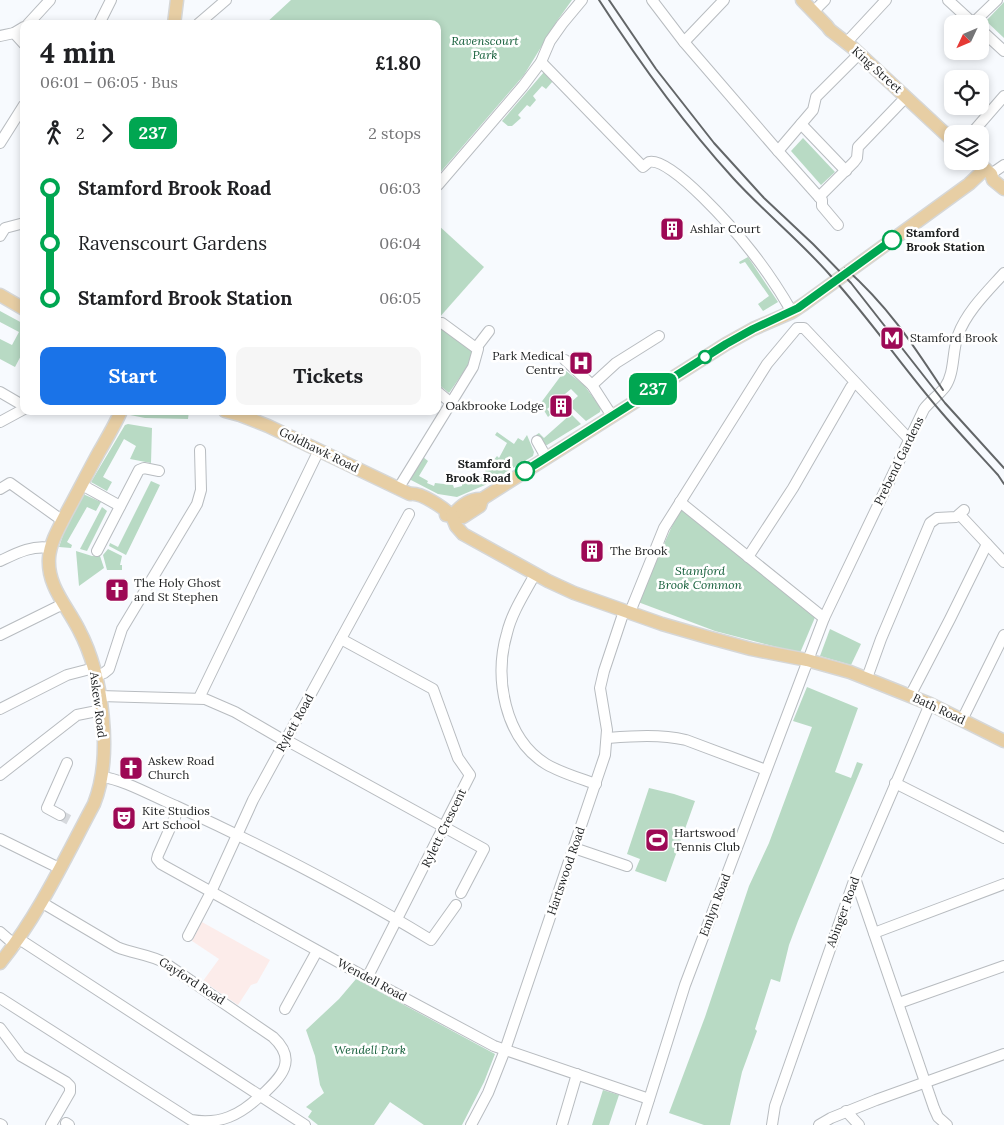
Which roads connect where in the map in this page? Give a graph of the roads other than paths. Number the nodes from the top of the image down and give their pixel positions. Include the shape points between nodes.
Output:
1 (50, 0) edge
2 (111, 0) edge
3 (177, 0) edge
4 (226, 0) edge
5 (582, 0) edge
6 (652, 0) edge
7 (724, 0) edge
8 (802, 0) edge
9 (825, 0) edge
10 (886, 0) edge
11 (948, 0) edge
12 (997, 0) edge
13 (813, 12) junction
14 (964, 15) edge
15 (983, 15) edge
16 (32, 20) edge
17 (101, 20) edge
18 (174, 20) edge
19 (203, 20) edge
20 (20, 29) edge
21 (14, 33) junction
22 (0, 36) edge
23 (989, 37) edge
24 (20, 40) edge
25 (684, 42) junction
26 (846, 43) junction
27 (1004, 51) edge
28 (859, 54) junction
29 (540, 62) junction
30 (1004, 96) edge
31 (906, 97) junction
32 (20, 112) edge
33 (801, 124) junction
34 (979, 125) edge
35 (944, 133) edge
36 (0, 143) edge
37 (778, 151) junction
38 (1004, 165) edge
39 (989, 167) edge
40 (982, 170) edge
41 (986, 170) edge
42 (988, 170) edge
43 (846, 171) junction
44 (1004, 180) edge
45 (441, 182) edge
46 (1004, 189) edge
47 (819, 197) junction
48 (20, 224) edge
49 (838, 224) dead end
50 (0, 236) edge
51 (1004, 273) edge
52 (0, 296) edge
53 (20, 307) edge
54 (792, 312) junction
55 (442, 322) dead end
56 (489, 331) dead end
57 (659, 336) dead end
58 (476, 348) junction
59 (565, 360) dead end
60 (855, 382) junction
61 (592, 385) junction
62 (0, 392) edge
63 (441, 394) edge
64 (450, 402) junction
65 (20, 404) edge
66 (20, 410) edge
67 (121, 415) edge
68 (240, 415) edge
69 (612, 416) junction
70 (0, 422) edge
71 (909, 439) junction
72 (537, 441) dead end
73 (200, 450) dead end
74 (319, 450) junction
75 (546, 458) junction
76 (159, 471) dead end
77 (82, 485) junction
78 (0, 489) edge
79 (404, 492) junction
80 (680, 502) junction
81 (120, 506) junction
82 (409, 514) dead end
83 (452, 516) junction
84 (63, 521) junction
85 (987, 544) junction
86 (50, 548) junction
87 (97, 551) dead end
88 (748, 557) junction
89 (0, 561) edge
90 (1004, 562) edge
91 (535, 574) junction
92 (63, 604) junction
93 (627, 611) junction
94 (824, 618) junction
95 (0, 635) edge
96 (1004, 635) edge
97 (341, 639) junction
98 (807, 660) junction
99 (95, 672) junction
100 (870, 679) junction
101 (100, 696) junction
102 (910, 696) junction
103 (199, 698) junction
104 (930, 704) junction
105 (0, 709) edge
106 (102, 710) junction
107 (962, 720) junction
108 (607, 738) junction
109 (286, 741) junction
110 (1004, 741) edge
111 (67, 763) dead end
112 (766, 770) junction
113 (0, 775) edge
114 (102, 777) junction
115 (596, 784) junction
116 (895, 784) junction
117 (179, 808) junction
118 (60, 815) tunnel mouth
119 (444, 827) junction
120 (237, 834) junction
121 (1004, 838) edge
122 (0, 839) edge
123 (574, 848) junction
124 (627, 866) dead end
125 (60, 868) junction
126 (855, 878) junction
127 (1004, 884) edge
128 (211, 892) junction
129 (461, 893) dead end
130 (41, 902) junction
131 (456, 905) dead end
132 (397, 919) junction
133 (0, 932) edge
134 (874, 934) junction
135 (188, 936) dead end
136 (17, 942) junction
137 (317, 951) junction
138 (0, 963) edge
139 (1004, 966) edge
140 (367, 978) junction
141 (0, 998) edge
142 (899, 1003) junction
143 (285, 1009) dead end
144 (0, 1028) edge
145 (505, 1050) junction
146 (1004, 1054) edge
147 (577, 1074) junction
148 (925, 1082) junction
149 (260, 1096) junction
150 (649, 1099) junction
151 (846, 1111) junction
152 (51, 1125) edge
153 (304, 1125) edge
154 (471, 1125) edge
155 (562, 1125) edge
156 (641, 1125) edge
157 (772, 1125) edge
158 (820, 1125) edge
159 (859, 1125) edge
160 (947, 1125) edge

1 - 16 street
2 - 17 street
3 - 18 main road
4 - 19 street
5 - 29 street via 555,34
6 - 25 street
7 - 25 street
8 - 13 main road, King Street
9 - 13 street
10 - 26 street
11 - 14 street
12 - 15 street
13 - 26 main road, King Street
20 - 21 street
21 - 22 street
21 - 24 street
23 - 27 street
25 - 37 street
26 - 28 main road, King Street
28 - 31 main road, King Street
28 - 33 street via 816,97 815,108
29 - 45 street
29 - 54 street via 643,167 649,162 658,162 686,181 751,250
30 - 34 street
31 - 35 main road, King Street
31 - 43 street via 858,147 857,158
32 - 36 street
33 - 37 street
33 - 43 street
37 - 47 street
38 - 39 street
40 - 54 main road via 962,190
41 - 46 main road
42 - 44 main road
43 - 47 street
47 - 49 street via 822,206
48 - 50 street via 5,228
51 - 71 street, Prebend Gardens via 964,323 946,386 928,404
52 - 53 main road
54 - 69 main road via 733,340
55 - 58 street
56 - 58 street
57 - 61 street via 616,363
58 - 64 street via 473,367
59 - 61 street
60 - 71 street
60 - 80 street, Hartswood Road via 801,327 796,329 767,364
60 - 88 street
61 - 69 street
62 - 65 street
63 - 64 street
64 - 79 street
66 - 70 street
67 - 77 main road, Askew Road
68 - 74 main road, Goldhawk Road
69 - 75 main road
71 - 94 street, Prebend Gardens
72 - 75 street
73 - 99 street via 198,504 122,629 109,669 104,673
74 - 79 main road, Goldhawk Road
74 - 103 street
75 - 83 main road via 482,499 475,498 458,508
76 - 81 street via 141,468
77 - 81 street
77 - 84 main road, Askew Road
78 - 84 street via 10,483
79 - 83 main road, Goldhawk Road via 416,493
80 - 88 street
80 - 93 street, Hartswood Road via 664,528
81 - 87 street
82 - 97 street, Rylett Road
83 - 91 main road via 463,534
84 - 86 main road, Askew Road
85 - 90 street
85 - 100 street via 962,514 955,518 937,518 930,523 881,638
85 - 102 street
86 - 89 street via 28,549
86 - 92 main road, Askew Road via 50,577
88 - 94 street
91 - 93 main road via 574,593
91 - 115 street via 510,624 504,645 502,676 509,718 520,740 541,760 564,773
92 - 95 street
92 - 99 main road, Askew Road via 79,630
93 - 98 main road via 743,647
93 - 108 street, Hartswood Road via 600,688
94 - 98 street, Prebend Gardens
96 - 107 street
97 - 109 street, Rylett Road
97 - 119 street, Rylett Crescent via 436,692 458,758 470,775
98 - 100 main road
98 - 112 street, Emlyn Road
99 - 101 main road, Askew Road
99 - 105 street via 67,675
100 - 102 main road, Bath Road
101 - 103 street
101 - 106 main road, Askew Road
102 - 104 main road, Bath Road
103 - 109 street via 235,712
104 - 107 main road, Bath Road
104 - 116 street, Abinger Road
106 - 113 street via 77,715
106 - 114 main road, Askew Road
107 - 110 main road, Bath Road
108 - 112 street via 674,737
108 - 115 street, Hartswood Road
109 - 119 street
109 - 120 street, Rylett Road
111 - 118 street via 48,808
112 - 150 street, Emlyn Road via 685,985
114 - 117 street
114 - 125 main road, Askew Road via 94,804 77,824
115 - 123 street, Hartswood Road
116 - 121 street
116 - 126 street, Abinger Road
117 - 120 street
117 - 128 street, Wendell Road via 158,859 161,864
119 - 129 street via 484,849
119 - 132 street, Rylett Crescent
120 - 128 street, Rylett Road
120 - 132 street
122 - 125 street
123 - 124 street
123 - 145 street, Hartswood Road
125 - 130 main road, Askew Road
126 - 134 street
126 - 157 street, Abinger Road via 775,1106
127 - 134 street
128 - 135 street, Rylett Road
128 - 137 street, Wendell Road
130 - 136 main road, Askew Road
130 - 149 street, Gayford Road via 117,947 160,960 273,1037 283,1049 285,1067 280,1078
131 - 132 street via 431,940
132 - 140 street, Rylett Crescent
133 - 136 street
134 - 142 street
136 - 138 main road, Askew Road
136 - 149 street
137 - 140 street, Wendell Road
137 - 143 street
139 - 142 street
140 - 145 street, Wendell Road
141 - 149 street, Gayford Road via 191,1120 226,1120
142 - 148 street
144 - 152 street via 21,1056 70,1086 70,1092
145 - 147 street, Wendell Road
145 - 154 street, Hartswood Road
146 - 148 street
147 - 150 street, Wendell Road
147 - 155 street
148 - 151 street
148 - 160 street via 938,1117
149 - 153 street
150 - 156 street, Emlyn Road
151 - 158 street
151 - 159 street

